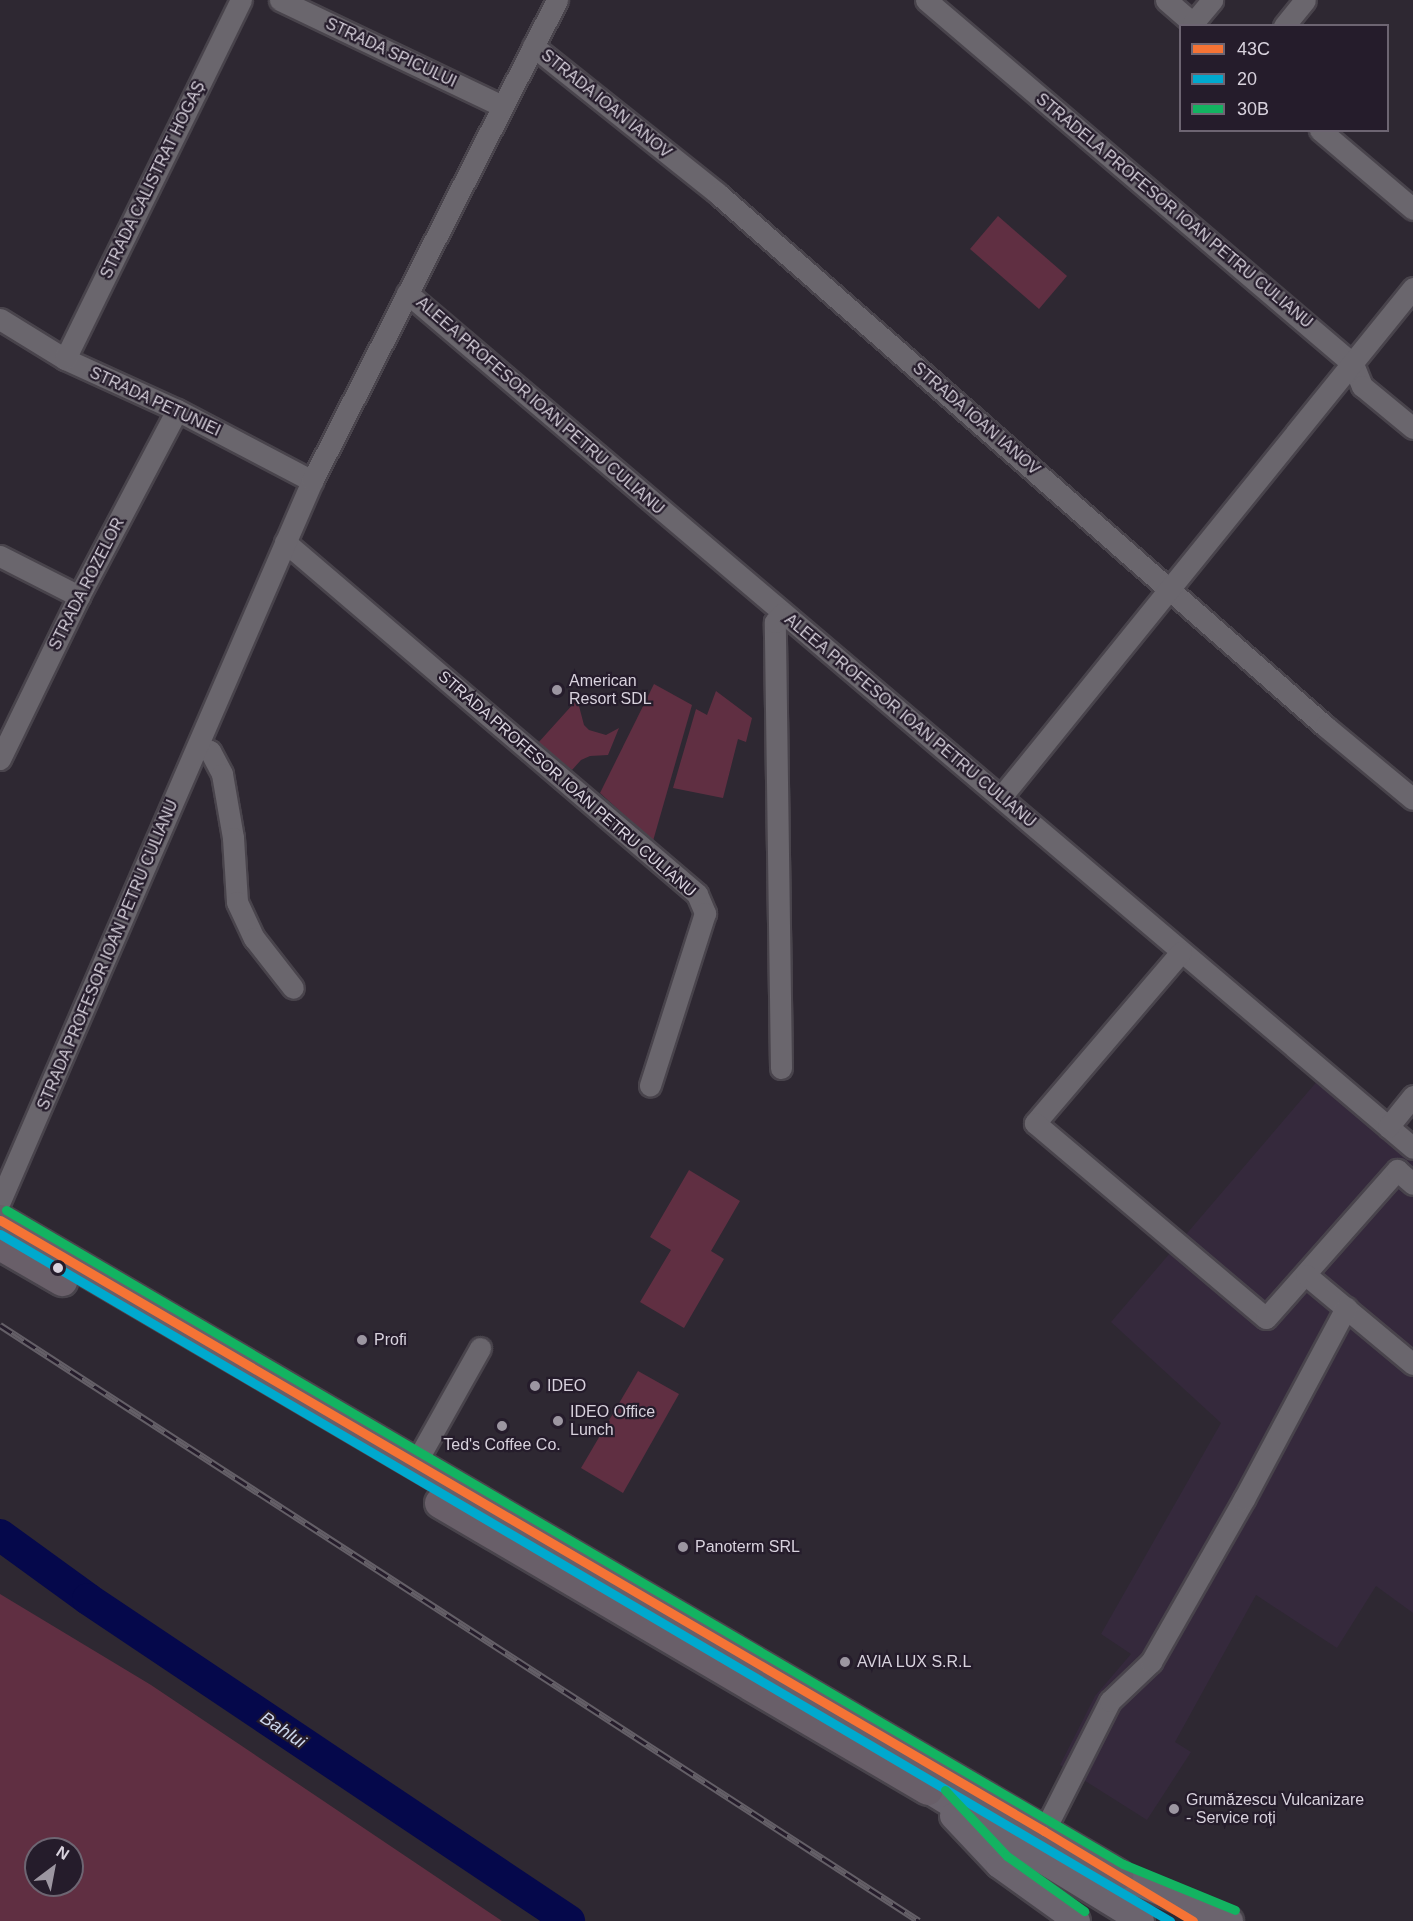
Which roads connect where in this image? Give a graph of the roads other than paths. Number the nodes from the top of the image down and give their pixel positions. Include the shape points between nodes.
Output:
1 (241, 0) edge
2 (280, 0) edge
3 (557, 0) edge
4 (926, 0) edge
5 (1166, 0) edge
6 (1212, 0) edge
7 (1305, 0) edge
8 (1194, 24) edge
9 (1286, 24) edge
10 (533, 46) junction
11 (502, 106) junction
12 (1322, 132) edge
13 (1413, 209) edge
14 (1413, 288) edge
15 (407, 293) junction
16 (0, 319) edge
17 (65, 359) junction
18 (1353, 364) junction
19 (177, 410) junction
20 (1413, 428) edge
21 (312, 481) junction
22 (285, 542) junction
23 (0, 556) edge
24 (1170, 589) junction
25 (79, 596) junction
26 (782, 614) junction
27 (198, 746) junction
28 (0, 759) edge
29 (1001, 796) junction
30 (1413, 799) edge
31 (1181, 952) junction
32 (293, 988) dead end
33 (781, 1068) dead end
34 (650, 1085) dead end
35 (1413, 1096) edge
36 (1388, 1127) junction
37 (1413, 1148) edge
38 (1413, 1184) edge
39 (0, 1201) edge
40 (0, 1220) edge
41 (0, 1245) edge
42 (1306, 1275) junction
43 (1346, 1308) junction
44 (480, 1348) dead end
45 (1413, 1364) edge
46 (415, 1464) junction
47 (928, 1790) junction
48 (1044, 1831) junction
49 (1118, 1875) junction
50 (1077, 1921) edge
51 (1141, 1921) edge
52 (1193, 1921) edge
53 (1230, 1921) edge

1 - 17 street, STRADA CALISTRAT HOGAȘ
2 - 11 street, STRADA SPICULUI
3 - 10 street, STRADA PROFESOR IOAN PETRU CULIANU
4 - 18 street, STRADELA PROFESOR IOAN PETRU CULIANU
5 - 8 street
6 - 8 street
7 - 9 street
10 - 11 street, STRADA PROFESOR IOAN PETRU CULIANU
10 - 24 street, STRADA IOAN IANOV via 717,193
11 - 15 street, STRADA PROFESOR IOAN PETRU CULIANU
12 - 13 street
14 - 18 street
15 - 21 street, STRADA PROFESOR IOAN PETRU CULIANU
15 - 26 street, ALEEA PROFESOR IOAN PETRU CULIANU
16 - 17 street, STRADA PETUNIEI
17 - 19 street, STRADA PETUNIEI
18 - 20 street, STRADELA PROFESOR IOAN PETRU CULIANU via 1362,386
18 - 24 street
19 - 21 street, STRADA PETUNIEI
19 - 25 street, STRADA ROZELOR
21 - 22 street, STRADA PROFESOR IOAN PETRU CULIANU
22 - 27 street, STRADA PROFESOR IOAN PETRU CULIANU
22 - 34 street, STRADA PROFESOR IOAN PETRU CULIANU via 697,894 705,913
23 - 25 street
24 - 29 street
24 - 30 street, STRADA IOAN IANOV
25 - 28 street, STRADA ROZELOR
26 - 29 street, ALEEA PROFESOR IOAN PETRU CULIANU
26 - 33 street via 775,622
27 - 32 street via 210,751 222,774 233,838 237,902 254,938
27 - 39 street, STRADA PROFESOR IOAN PETRU CULIANU
29 - 31 street, ALEEA PROFESOR IOAN PETRU CULIANU
31 - 36 street, ALEEA PROFESOR IOAN PETRU CULIANU
31 - 42 street via 1035,1123 1266,1317
35 - 36 street
36 - 37 street, ALEEA PROFESOR IOAN PETRU CULIANU
38 - 42 street via 1397,1170
40 - 46 highway
41 - 47 highway
42 - 43 street
43 - 45 street
43 - 48 street via 1151,1662 1110,1701
44 - 46 street
46 - 48 highway
47 - 50 main road via 999,1865
47 - 51 main road
48 - 49 highway
49 - 52 main road
49 - 53 main road

